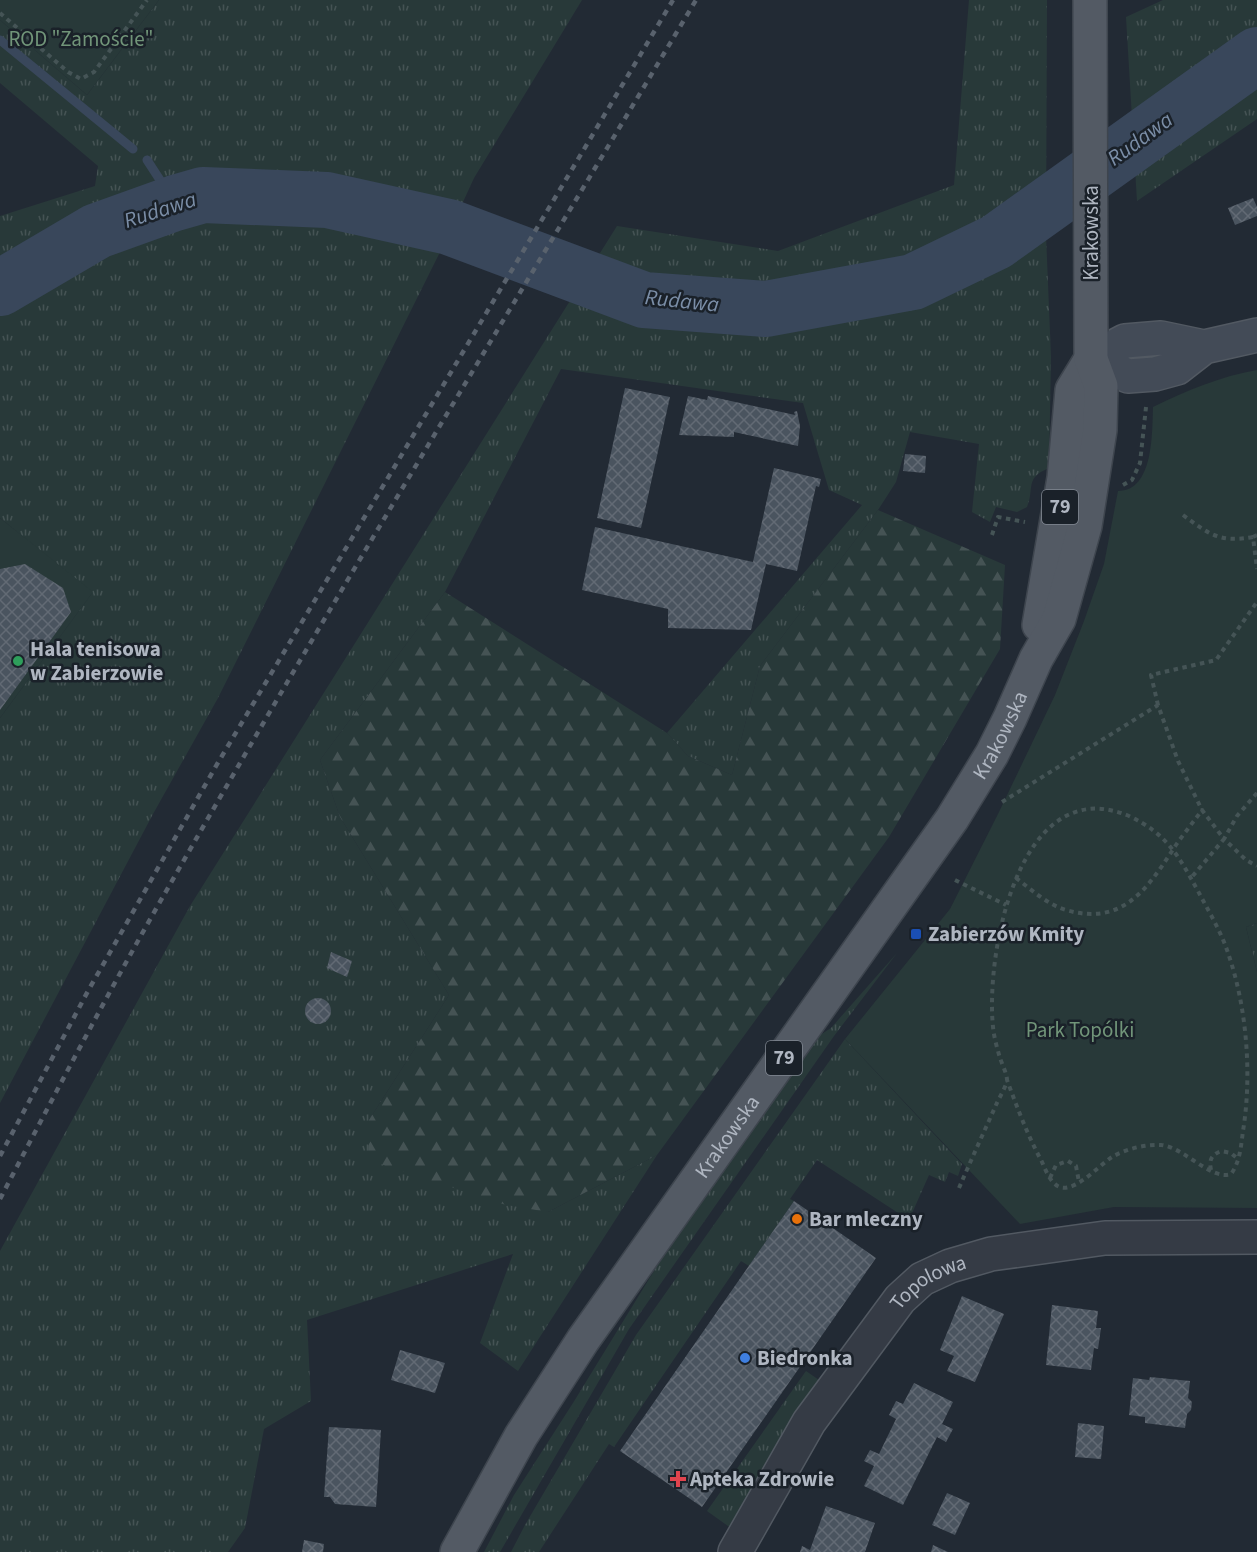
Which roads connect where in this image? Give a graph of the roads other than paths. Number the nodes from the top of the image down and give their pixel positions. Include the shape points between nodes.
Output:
1 (1090, 0) edge
2 (1257, 335) edge
3 (1091, 359) junction
4 (1257, 1237) edge
5 (457, 1552) edge
6 (735, 1552) edge

1 - 3 main road, Krakowska
2 - 3 main road via 1204,346 1177,368 1155,374 1128,376
3 - 5 main road, Krakowska / 79 via 1072,390 1064,478 1040,613 1036,659 992,754 952,819 583,1340 521,1436
4 - 6 street, Topolowa via 1105,1238 991,1254 922,1279 900,1299 809,1422

